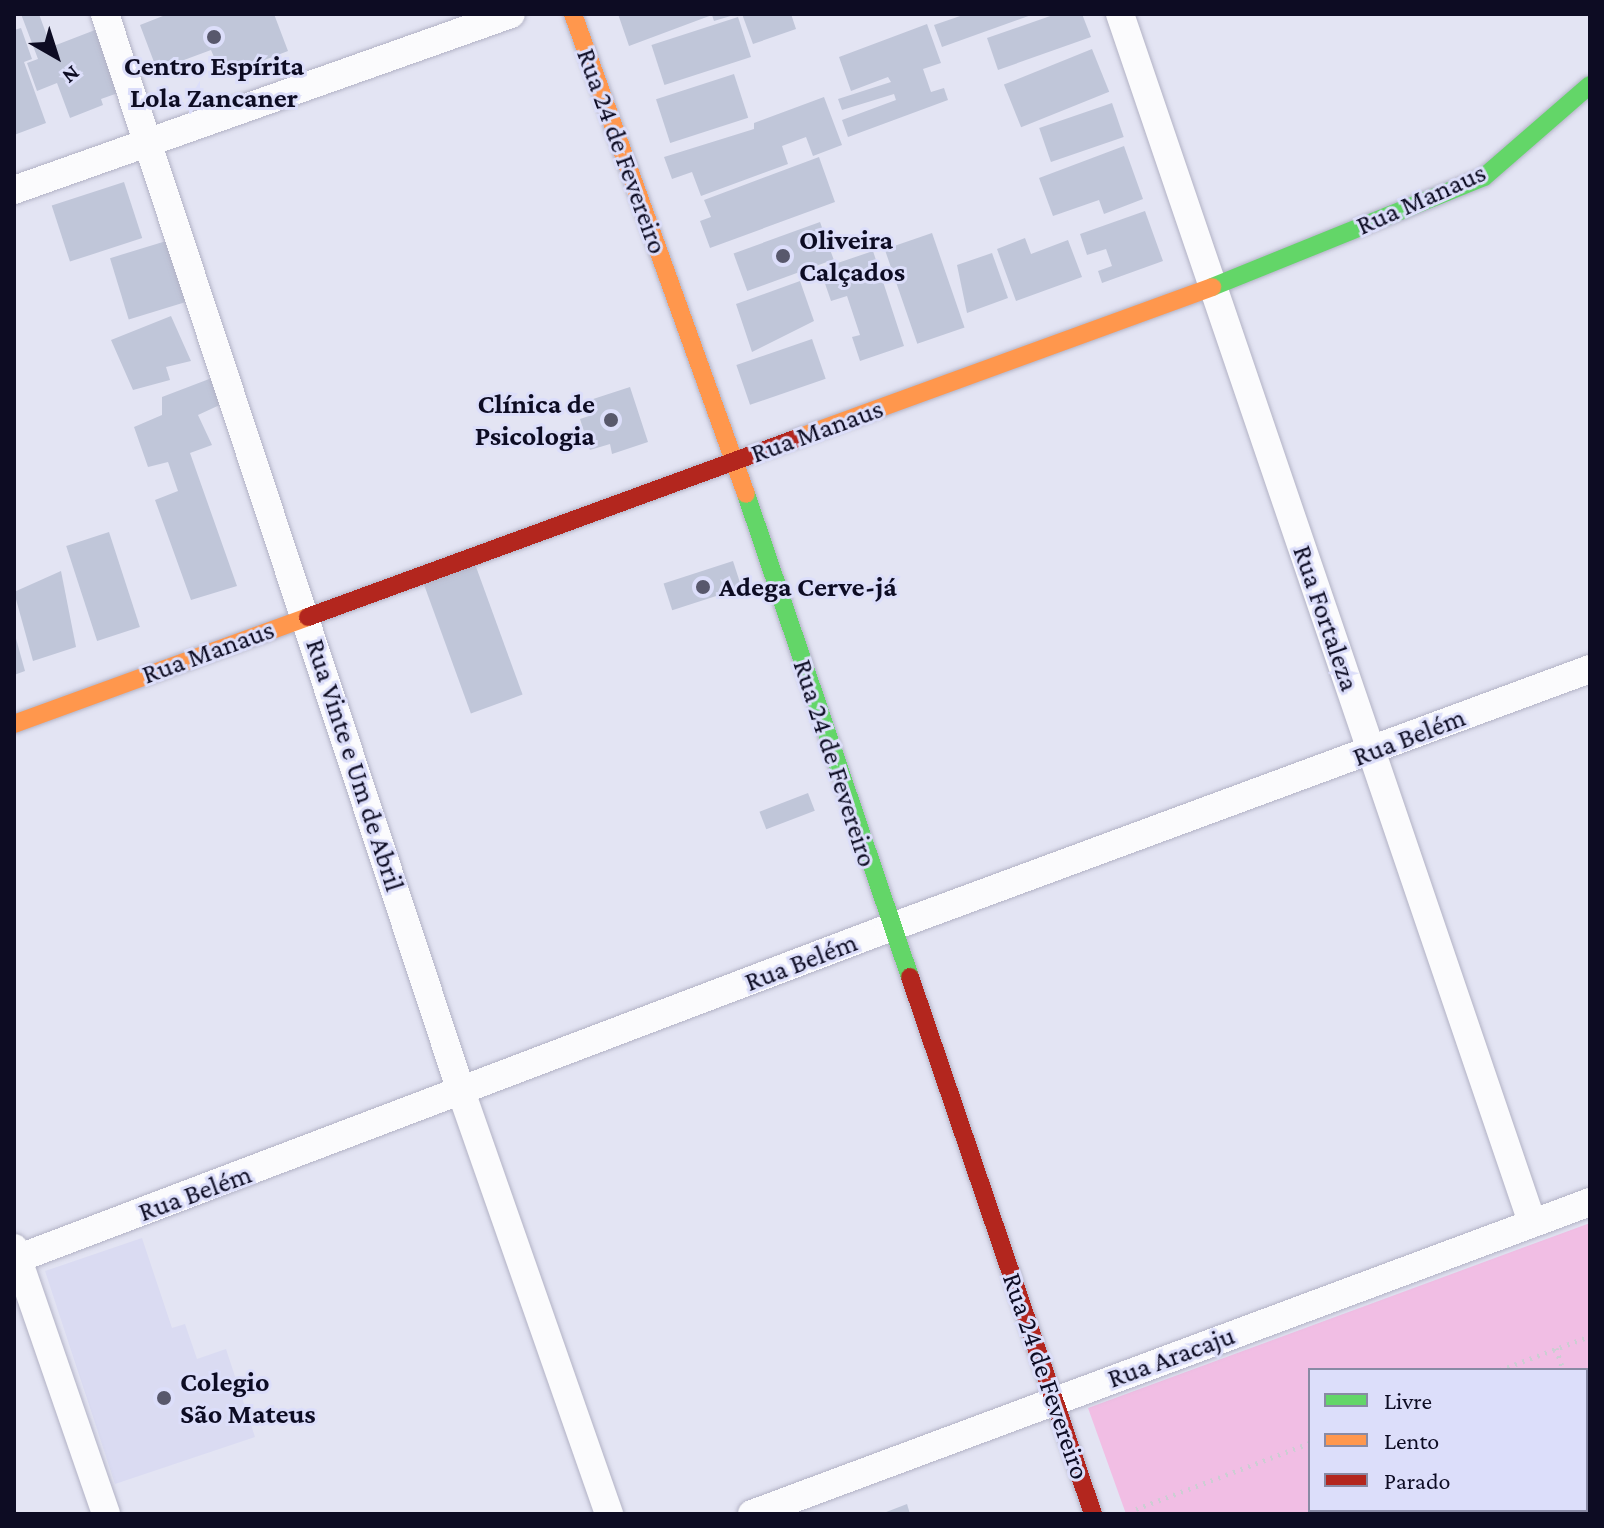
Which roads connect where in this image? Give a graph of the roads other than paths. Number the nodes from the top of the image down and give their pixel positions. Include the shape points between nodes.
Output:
1 (105, 14) edge
2 (511, 14) edge
3 (573, 14) edge
4 (1120, 14) edge
5 (1590, 85) edge
6 (149, 141) junction
7 (14, 190) edge
8 (1213, 287) junction
9 (734, 461) junction
10 (306, 616) junction
11 (1590, 669) edge
12 (14, 724) edge
13 (1372, 752) junction
14 (889, 928) junction
15 (462, 1094) junction
16 (1590, 1202) edge
17 (1532, 1222) junction
18 (15, 1256) edge
19 (1055, 1400) junction
20 (106, 1514) edge
21 (609, 1514) edge
22 (752, 1514) edge
23 (1093, 1514) edge

1 - 6 street, Rua Vinte e Um de Abril
2 - 6 street
3 - 9 street, Rua 24 de Fevereiro
4 - 8 street, Rua Fortaleza
5 - 8 street, Rua Manaus via 1484,177
6 - 7 street
6 - 10 street, Rua Vinte e Um de Abril
8 - 9 street, Rua Manaus
8 - 13 street, Rua Fortaleza
9 - 10 street, Rua Manaus
9 - 14 street, Rua 24 de Fevereiro
10 - 12 street, Rua Manaus
10 - 15 street, Rua Vinte e Um de Abril
11 - 13 street, Rua Belém
13 - 14 street, Rua Belém
13 - 17 street, Rua Fortaleza
14 - 15 street, Rua Belém
14 - 19 street, Rua 24 de Fevereiro
15 - 18 street, Rua Belém
15 - 21 street, Rua Vinte e Um de Abril
16 - 17 street, Rua Aracaju
17 - 19 street, Rua Aracaju
18 - 20 street
19 - 22 street, Rua Aracaju
19 - 23 street, Rua 24 de Fevereiro

